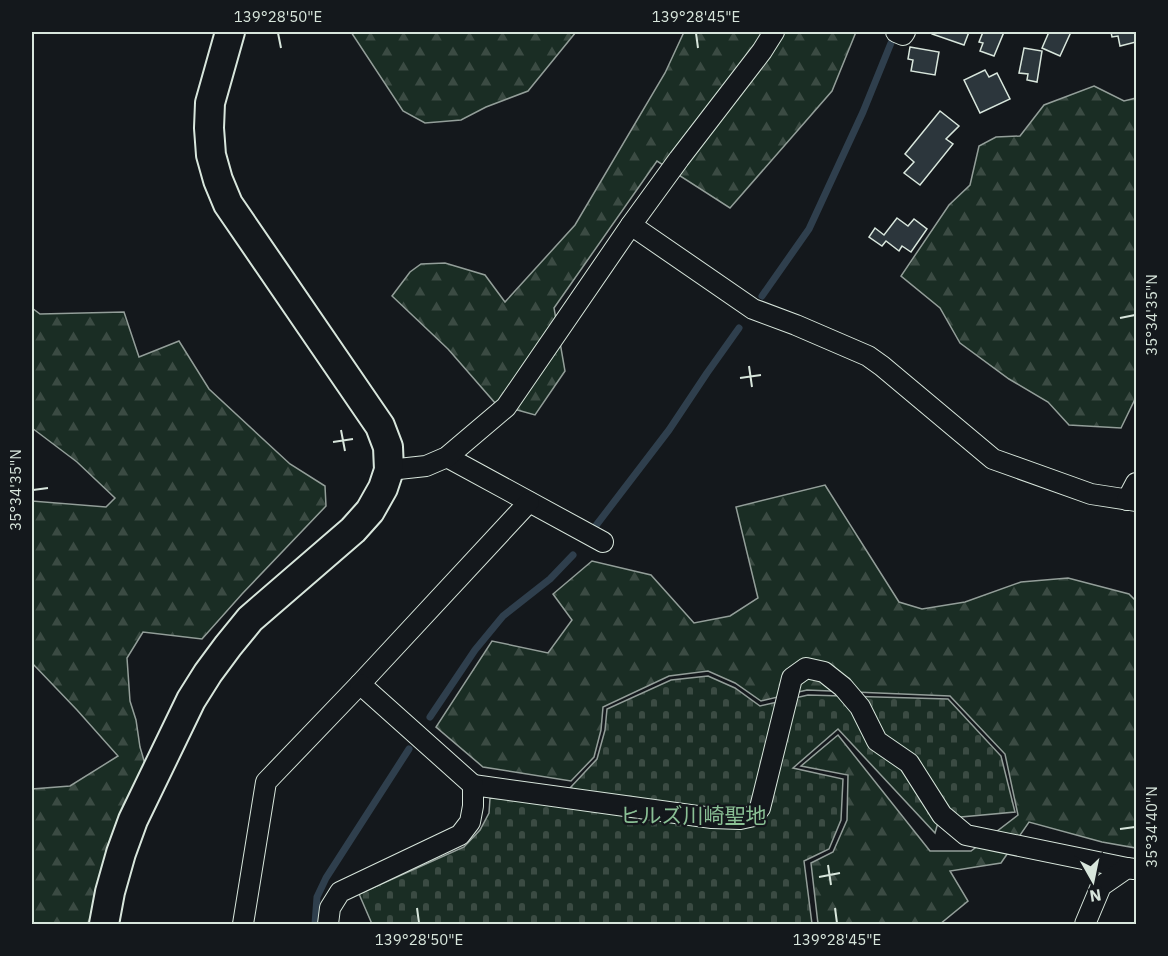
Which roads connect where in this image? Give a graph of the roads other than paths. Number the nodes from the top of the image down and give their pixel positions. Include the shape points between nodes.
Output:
1 (230, 32) edge
2 (774, 32) edge
3 (896, 32) edge
4 (905, 32) edge
5 (631, 225) junction
6 (447, 457) junction
7 (389, 470) junction
8 (1134, 494) edge
9 (529, 502) junction
10 (603, 542) dead end
11 (360, 684) junction
12 (473, 785) junction
13 (1132, 868) edge
14 (104, 924) edge
15 (243, 924) edge
16 (328, 924) edge
17 (1085, 924) edge

1 - 7 street via 210,103 211,155 218,180 228,204 380,426 388,447
2 - 5 street
3 - 4 street
5 - 6 street via 506,406
5 - 8 street via 753,309 868,356 993,459 1091,494
6 - 7 street via 426,466
6 - 9 street
7 - 14 street via 370,511 250,619 191,700 133,820
9 - 10 street
9 - 11 street
11 - 12 street
11 - 15 street via 266,782
12 - 13 street via 712,818 754,816 760,808 792,678 806,668 824,672 843,687 860,707 877,741 909,763 942,815 966,836
12 - 16 street via 470,822 460,835 340,892 330,908
13 - 17 street via 1101,886

